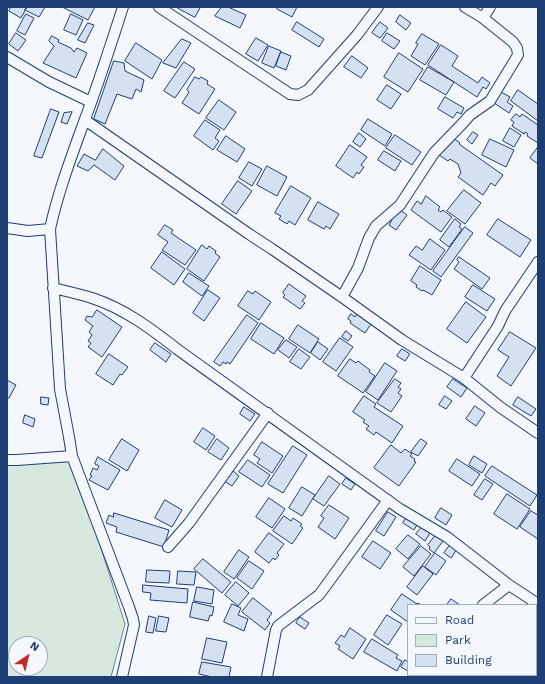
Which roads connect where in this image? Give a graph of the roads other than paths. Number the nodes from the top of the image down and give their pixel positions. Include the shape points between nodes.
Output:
1 (124, 7) edge
2 (159, 7) edge
3 (378, 7) edge
4 (465, 7) edge
5 (490, 7) edge
6 (483, 18) junction
7 (7, 57) edge
8 (91, 102) junction
9 (85, 120) junction
10 (7, 228) edge
11 (50, 229) junction
12 (538, 262) edge
13 (53, 288) junction
14 (342, 297) junction
15 (464, 378) junction
16 (268, 413) junction
17 (538, 433) edge
18 (72, 456) junction
19 (7, 460) edge
20 (388, 500) junction
21 (168, 547) dead end
22 (509, 585) junction
23 (484, 604) edge
24 (538, 604) edge
25 (122, 677) edge
26 (267, 677) edge

1 - 8 street
2 - 3 street via 290,94 298,95 308,90
4 - 6 street
5 - 6 street
6 - 14 street via 513,42 518,55 490,101 470,115 434,153 400,205 376,226
7 - 8 street via 48,82
8 - 9 street
9 - 11 street via 53,213
9 - 14 street
10 - 11 street via 28,231
11 - 13 street
12 - 15 street
13 - 16 street via 93,298 126,313
13 - 18 street via 60,389
14 - 15 street via 402,340
15 - 17 street
16 - 20 street
16 - 21 street via 189,523
18 - 19 street
18 - 25 street via 133,619 134,625
20 - 22 street via 447,537
20 - 26 street via 325,588 278,626
22 - 23 street
22 - 24 street

